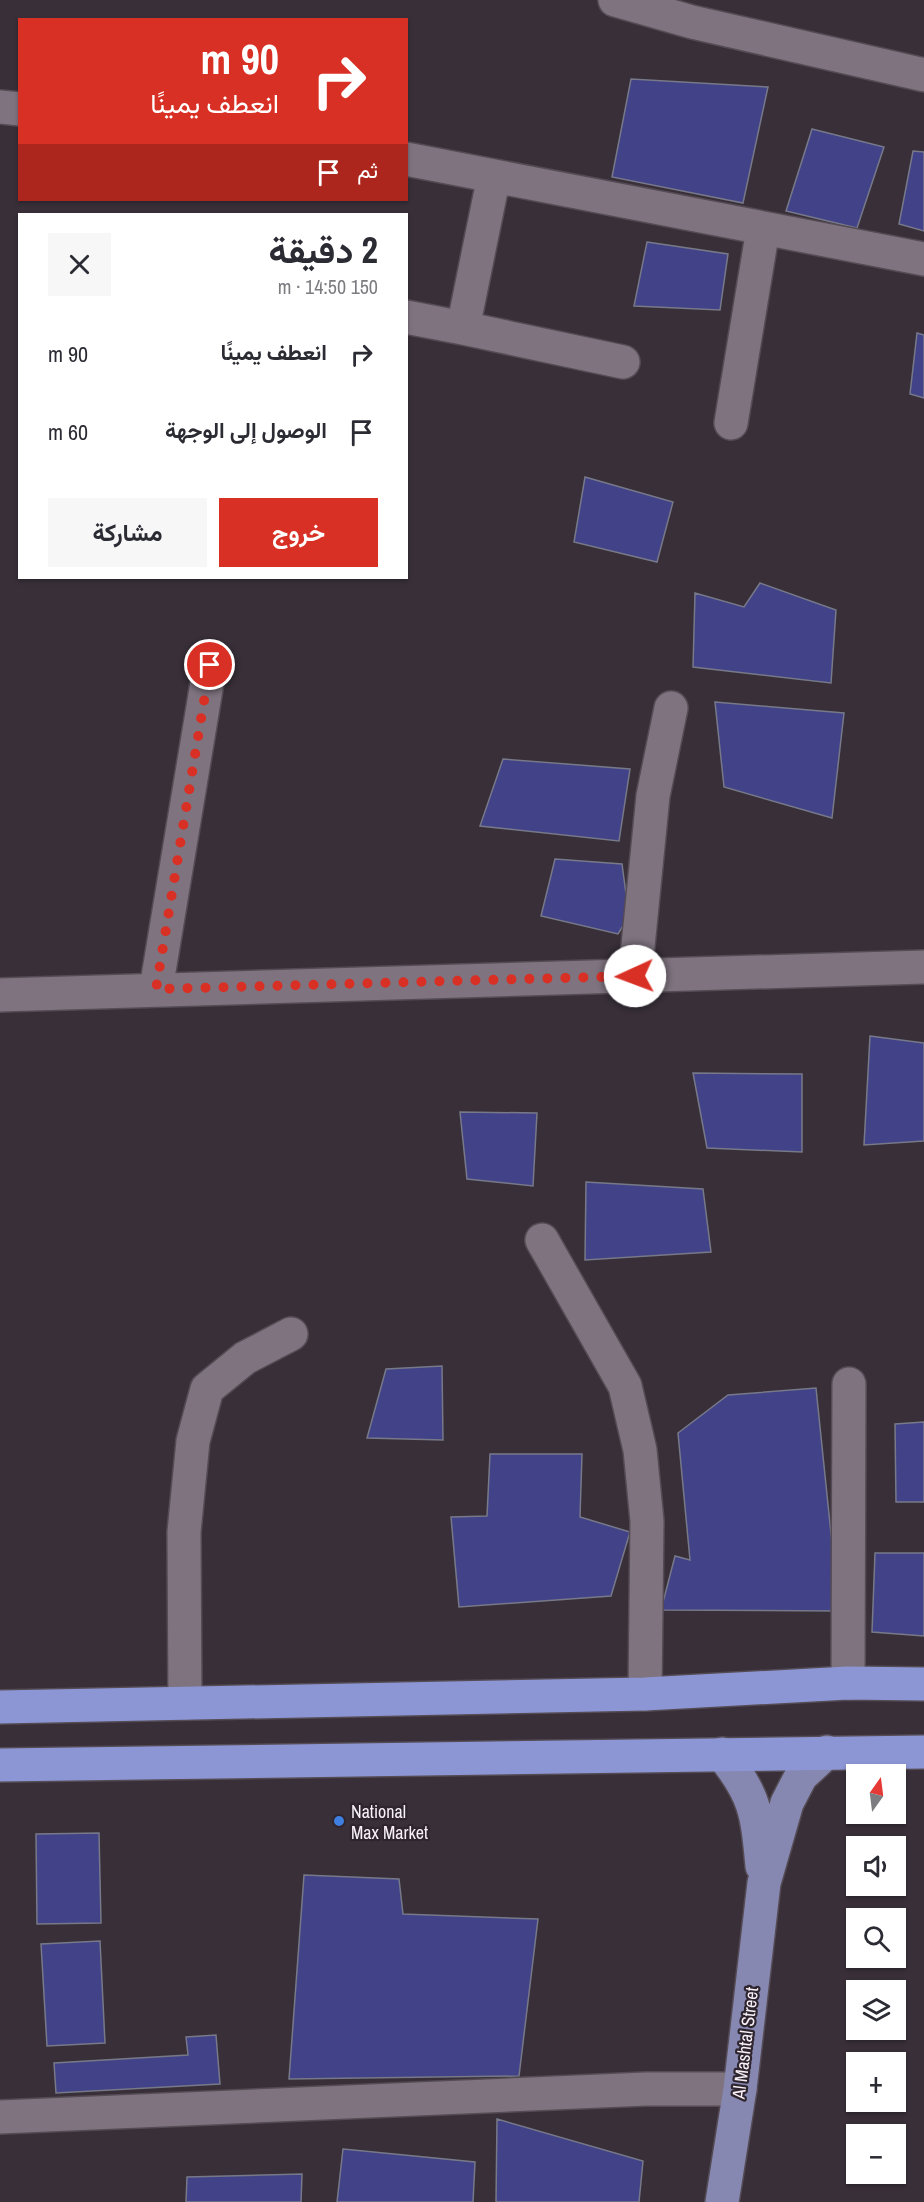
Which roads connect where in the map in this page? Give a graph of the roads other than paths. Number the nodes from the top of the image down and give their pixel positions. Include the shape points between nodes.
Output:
1 (615, 0) edge
2 (924, 75) edge
3 (0, 107) edge
4 (18, 109) edge
5 (408, 159) edge
6 (494, 176) junction
7 (763, 228) junction
8 (924, 260) edge
9 (408, 317) edge
10 (463, 328) junction
11 (623, 362) dead end
12 (731, 423) dead end
13 (210, 665) dead end
14 (671, 708) dead end
15 (924, 968) edge
16 (635, 976) junction
17 (156, 989) junction
18 (0, 995) edge
19 (542, 1240) dead end
20 (291, 1334) dead end
21 (849, 1384) dead end
22 (848, 1683) junction
23 (924, 1684) edge
24 (645, 1694) junction
25 (185, 1703) junction
26 (0, 1707) edge
27 (827, 1752) junction
28 (924, 1752) edge
29 (722, 1754) junction
30 (0, 1765) edge
31 (764, 1883) junction
32 (740, 2089) junction
33 (0, 2117) edge
34 (722, 2202) edge

1 - 2 street via 692,22
3 - 4 street
5 - 6 street
6 - 7 street
6 - 10 street
7 - 8 street
7 - 12 street
9 - 10 street
10 - 11 street
13 - 17 street
14 - 16 street via 653,796
15 - 16 street
16 - 17 street
17 - 18 street
19 - 24 street via 625,1386 640,1450 647,1521
20 - 25 street via 245,1358 207,1389 193,1441 184,1532
21 - 22 street
22 - 23 highway
22 - 24 highway
24 - 25 highway
25 - 26 highway
27 - 28 highway
27 - 29 highway
27 - 31 main road, Al Mashtal Street via 801,1776 787,1803
29 - 30 highway
29 - 31 main road, Al Mashtal Street via 741,1778 756,1810
31 - 32 main road, Al Mashtal Street
32 - 33 street via 646,2089
32 - 34 main road, Al Mashtal Street

